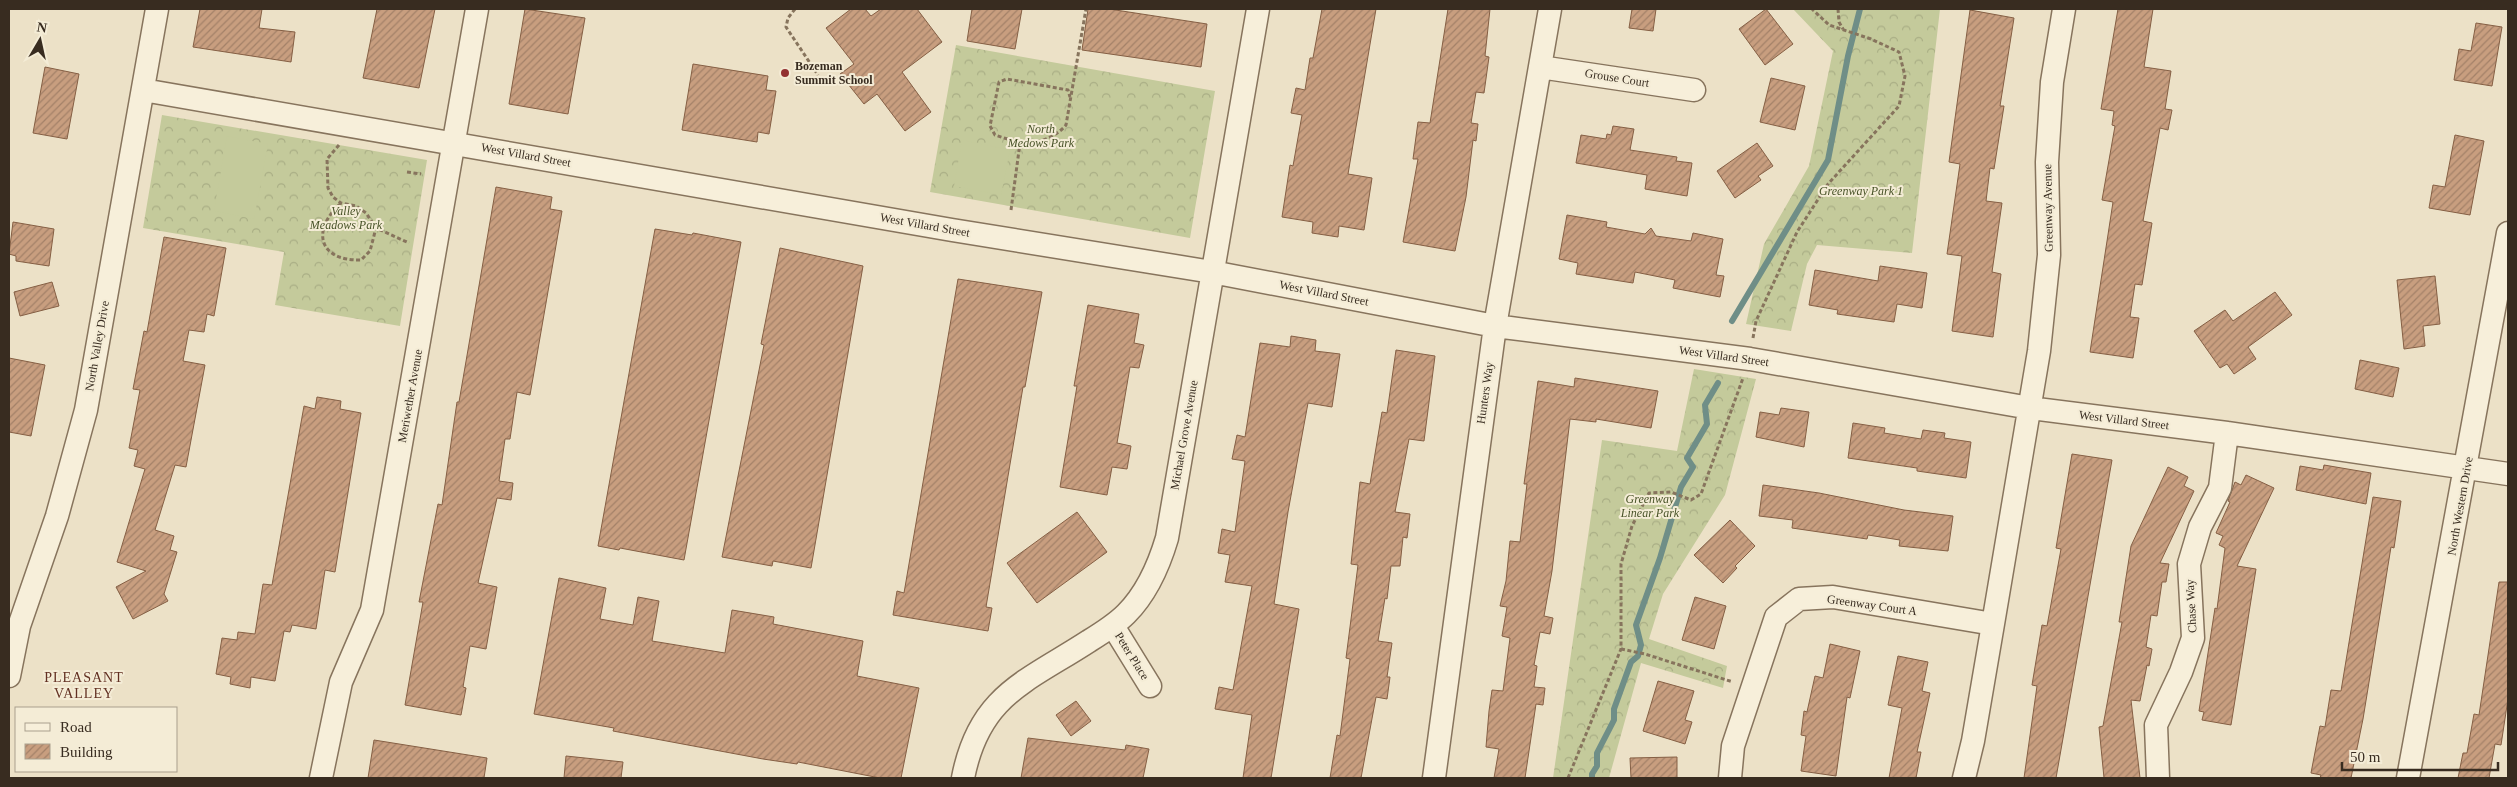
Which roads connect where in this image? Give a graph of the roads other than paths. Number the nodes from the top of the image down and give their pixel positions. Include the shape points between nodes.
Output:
1 (156, 9) edge
2 (477, 9) edge
3 (1258, 9) edge
4 (1550, 9) edge
5 (2064, 9) edge
6 (1540, 66) junction
7 (143, 90) junction
8 (1694, 90) dead end
9 (455, 143) junction
10 (2508, 233) edge
11 (1212, 272) junction
12 (1495, 326) junction
13 (2030, 408) junction
14 (2226, 433) junction
15 (2467, 467) junction
16 (2508, 474) edge
17 (1993, 624) junction
18 (1113, 626) junction
19 (9, 676) edge
20 (1150, 686) dead end
21 (321, 778) edge
22 (963, 778) edge
23 (1434, 778) edge
24 (1730, 778) edge
25 (1964, 778) edge
26 (2158, 778) edge
27 (2408, 778) edge

1 - 7 street, North Valley Drive
2 - 9 street, Meriwether Avenue
3 - 11 street, Michael Grove Avenue
4 - 6 street, Hunters Way
5 - 13 street, Greenway Avenue via 2052,82 2047,162 2049,255
6 - 8 street, Grouse Court
6 - 12 street, Hunters Way
7 - 9 street, West Villard Street
7 - 19 street, North Valley Drive via 86,410 57,516 20,626
9 - 11 street, West Villard Street
9 - 21 street, Meriwether Avenue via 372,610 341,682
10 - 15 street, North Western Drive
11 - 12 street, West Villard Street
11 - 18 street, Michael Grove Avenue via 1167,538 1148,583 1127,613
12 - 13 street, West Villard Street via 1750,359
12 - 23 street, Hunters Way
13 - 14 street, West Villard Street
13 - 17 street
14 - 15 street, West Villard Street
14 - 26 street, Chase Way via 2220,488 2200,527 2188,564 2193,638 2156,725
15 - 16 street, West Villard Street
15 - 27 street, North Western Drive
17 - 24 street, Greenway Court A via 1833,597 1799,599 1776,617 1734,746
17 - 25 street
18 - 20 street, Peter Place
18 - 22 street, Michael Grove Avenue via 1029,677 994,707 972,745

